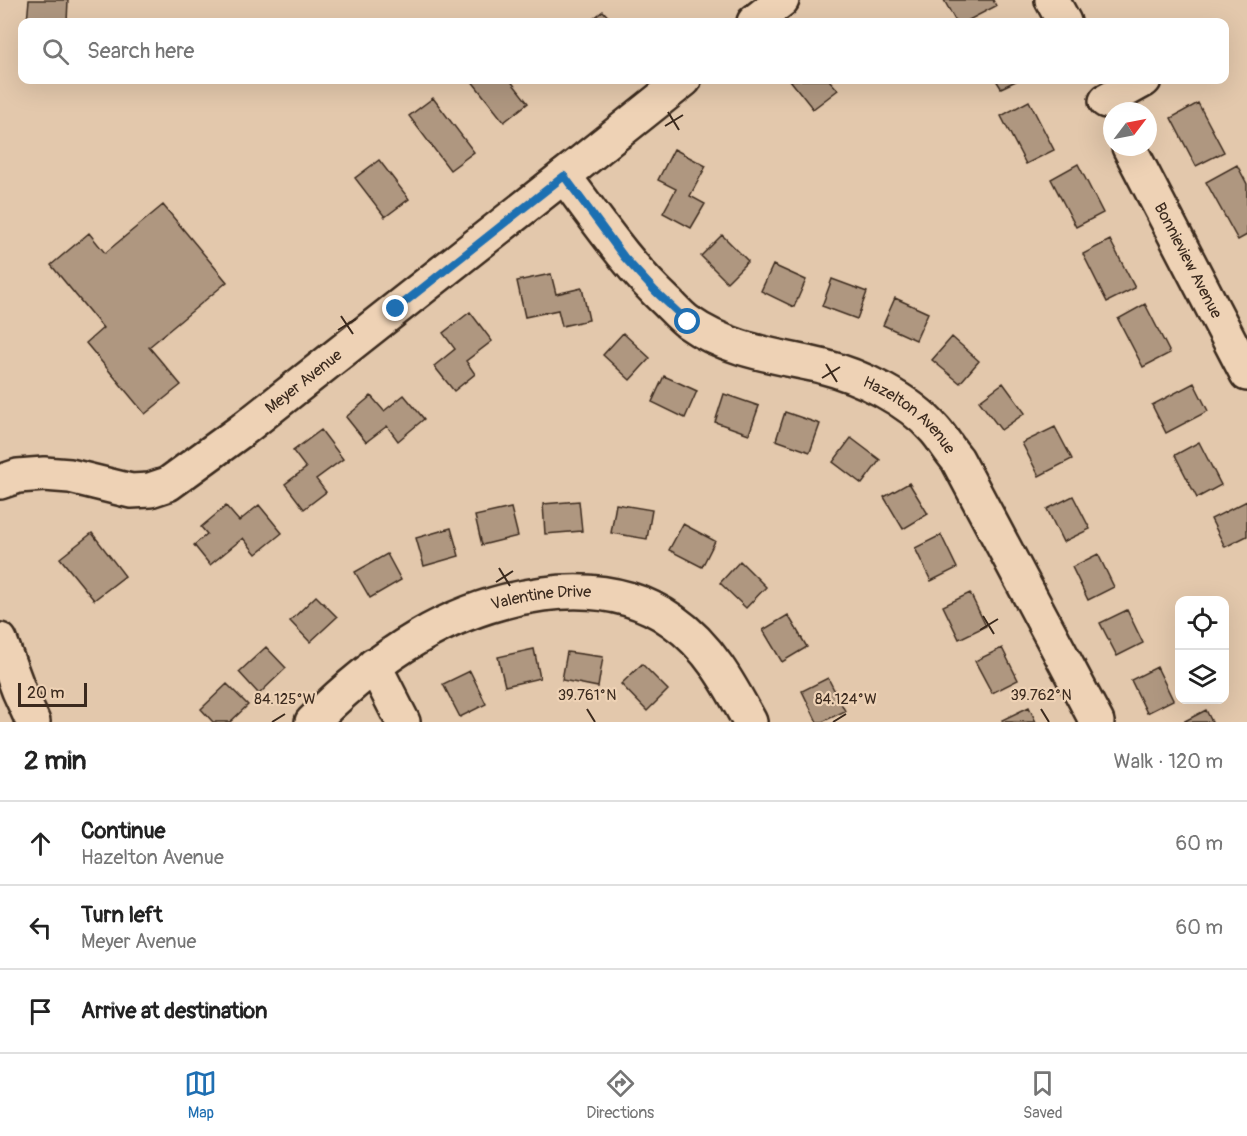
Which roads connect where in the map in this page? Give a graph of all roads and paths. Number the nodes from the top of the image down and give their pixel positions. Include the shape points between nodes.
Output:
1 (782, 0) edge
2 (1052, 0) edge
3 (759, 18) edge
4 (1062, 18) edge
5 (679, 84) edge
6 (1135, 84) edge
7 (1104, 98) edge
8 (1134, 156) edge
9 (564, 176) junction
10 (1247, 374) edge
11 (0, 482) edge
12 (0, 640) edge
13 (374, 665) junction
14 (33, 722) edge
15 (312, 722) edge
16 (403, 722) edge
17 (750, 722) edge
18 (1097, 722) edge

1 - 3 street
2 - 4 street
5 - 9 street, Meyer Avenue
6 - 7 street
8 - 10 street, Bonnieview Avenue
9 - 11 street, Meyer Avenue via 168,484 131,491 70,476 44,474
9 - 18 street, Hazelton Avenue via 624,257 688,322 754,352 824,367 857,379 889,394 934,429 957,459
12 - 14 street
13 - 15 street, Valentine Drive
13 - 16 street
13 - 17 street, Valentine Drive via 447,620 483,606 520,597 592,591 652,607 675,621 716,663

